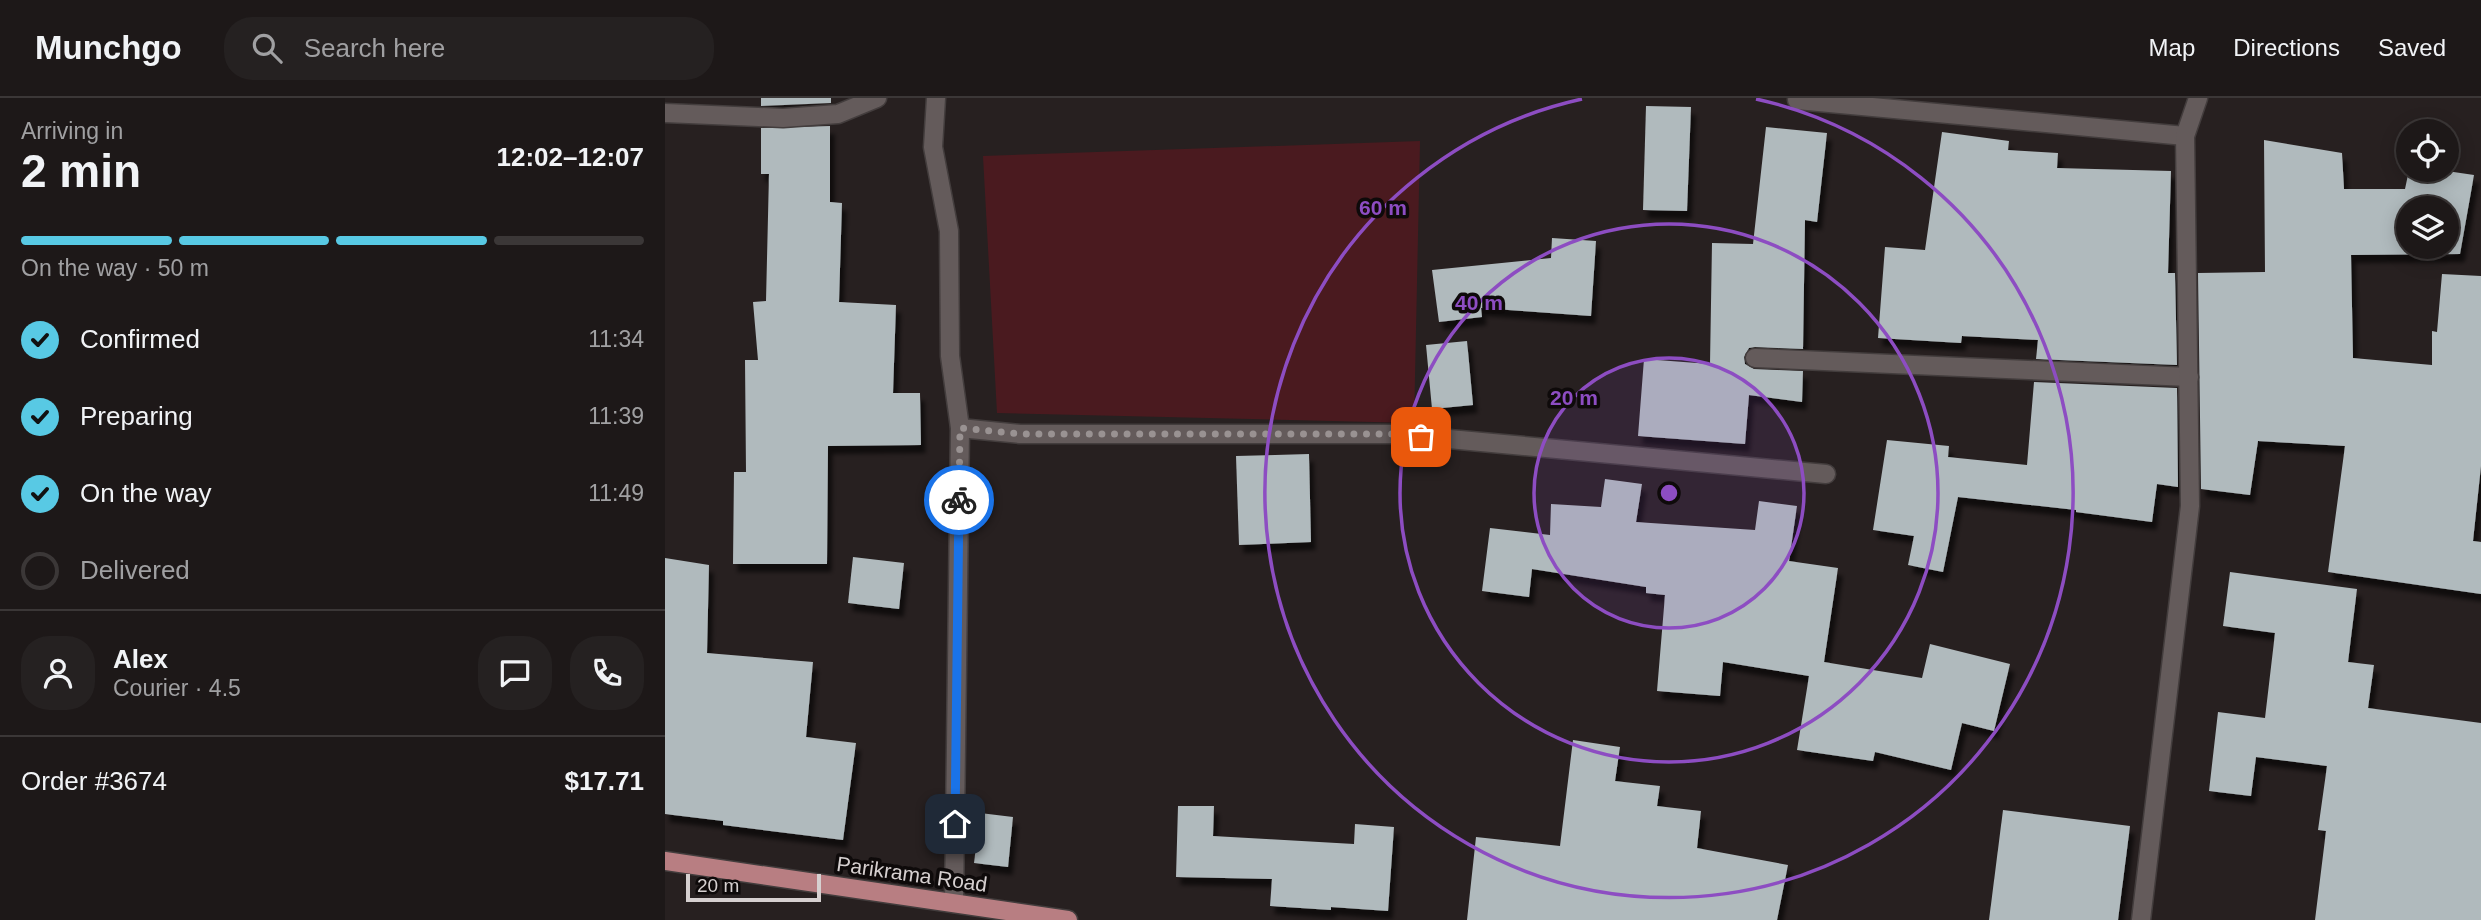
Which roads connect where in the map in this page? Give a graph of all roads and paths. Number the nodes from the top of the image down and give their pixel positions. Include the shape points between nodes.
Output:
1 (877, 98) edge
2 (936, 98) edge
3 (2198, 98) edge
4 (1797, 100) dead end
5 (665, 113) edge
6 (2185, 136) junction
7 (1755, 358) dead end
8 (2189, 377) junction
9 (960, 428) junction
10 (1826, 474) dead end
11 (665, 860) edge
12 (954, 903) junction
13 (1068, 920) edge
14 (2141, 920) edge

1 - 5 street via 838,114 797,117
2 - 9 street via 933,147 949,231 950,356
3 - 6 street
4 - 6 street
6 - 8 street
7 - 8 street
8 - 14 street via 2190,506
9 - 10 street via 1020,434 1395,434
9 - 12 street
11 - 12 main road, Parikrama Road
12 - 13 main road, Parikrama Road

